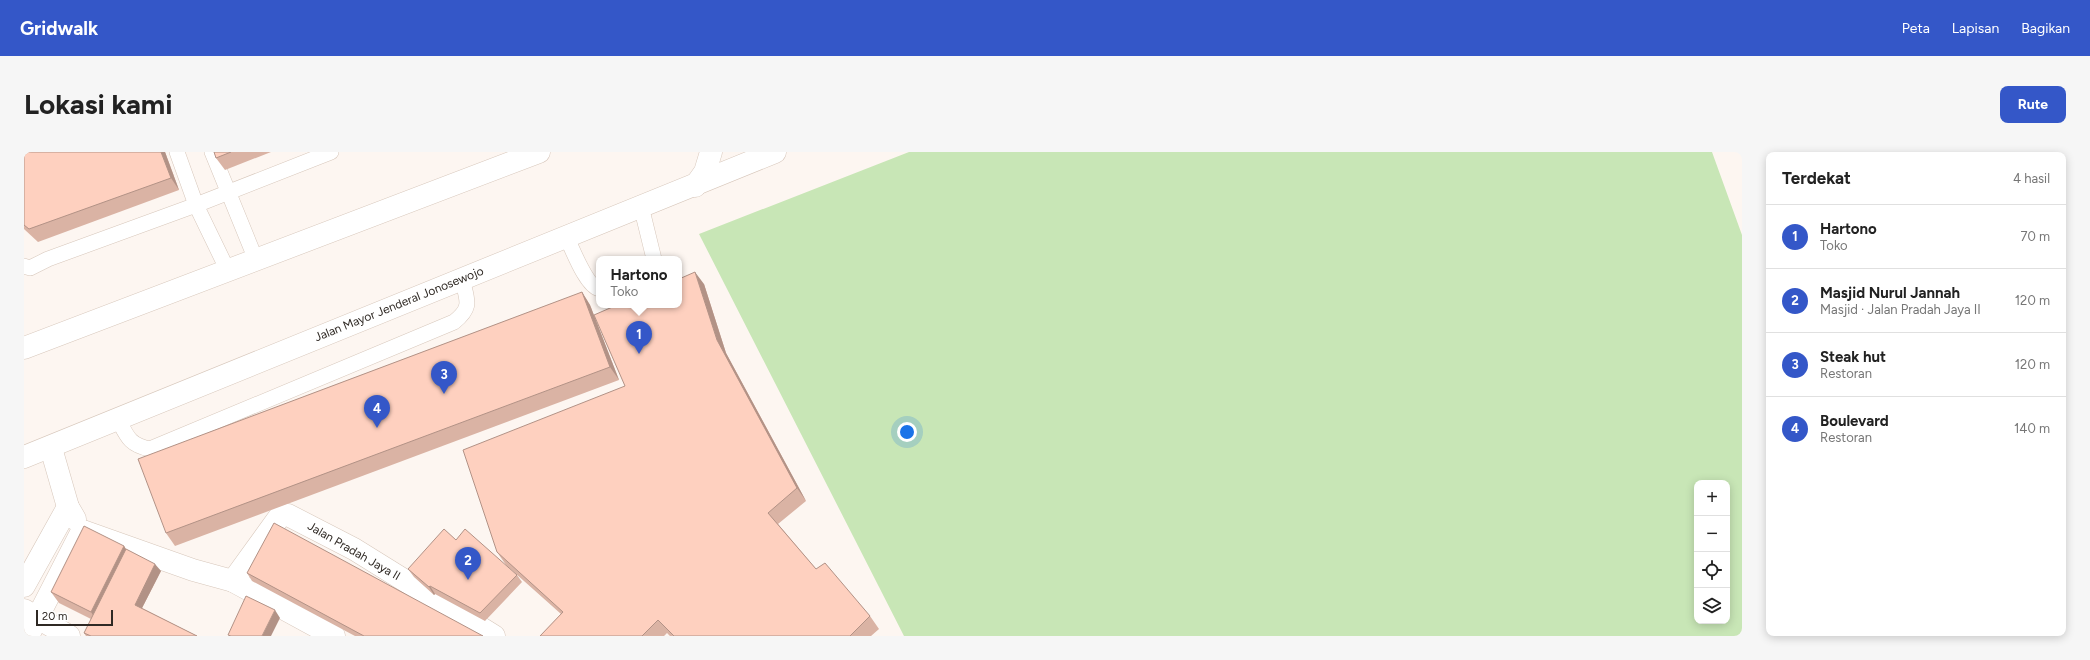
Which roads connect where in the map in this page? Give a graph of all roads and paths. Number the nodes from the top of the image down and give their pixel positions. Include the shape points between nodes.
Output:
1 (177, 152) edge
2 (212, 152) edge
3 (331, 152) edge
4 (539, 152) edge
5 (711, 152) edge
6 (768, 153) edge
7 (695, 186) junction
8 (228, 192) junction
9 (196, 205) junction
10 (641, 206) junction
11 (566, 236) junction
12 (653, 256) edge
13 (256, 260) junction
14 (24, 266) edge
15 (228, 271) junction
16 (462, 279) junction
17 (596, 288) edge
18 (24, 348) edge
19 (118, 419) junction
20 (51, 448) junction
21 (24, 457) edge
22 (68, 507) junction
23 (82, 531) junction
24 (233, 581) junction
25 (24, 586) edge
26 (30, 621) edge
27 (69, 636) edge
28 (334, 636) edge
29 (494, 636) edge

1 - 9 lane
2 - 8 lane
3 - 8 lane
4 - 13 main road
5 - 7 main road via 704,172
6 - 7 main road, Jalan Mayor Jenderal Jonosewojo
7 - 10 main road, Jalan Mayor Jenderal Jonosewojo
8 - 9 lane
8 - 13 lane
9 - 14 lane via 48,259 30,268
9 - 15 lane
10 - 11 main road, Jalan Mayor Jenderal Jonosewojo
10 - 12 lane
11 - 16 main road, Jalan Mayor Jenderal Jonosewojo
11 - 17 lane via 589,282
13 - 15 main road
15 - 18 main road
16 - 19 main road, Jalan Mayor Jenderal Jonosewojo
16 - 19 lane via 468,304 463,314 454,322 150,449 138,447 130,440
19 - 20 main road, Jalan Mayor Jenderal Jonosewojo
20 - 21 main road, Jalan Mayor Jenderal Jonosewojo
20 - 22 main road
22 - 23 main road
22 - 25 main road
23 - 24 main road via 193,570
23 - 26 main road
24 - 28 main road
24 - 29 main road, Jalan Pradah Jaya II via 280,516 288,515 354,549
26 - 27 main road

